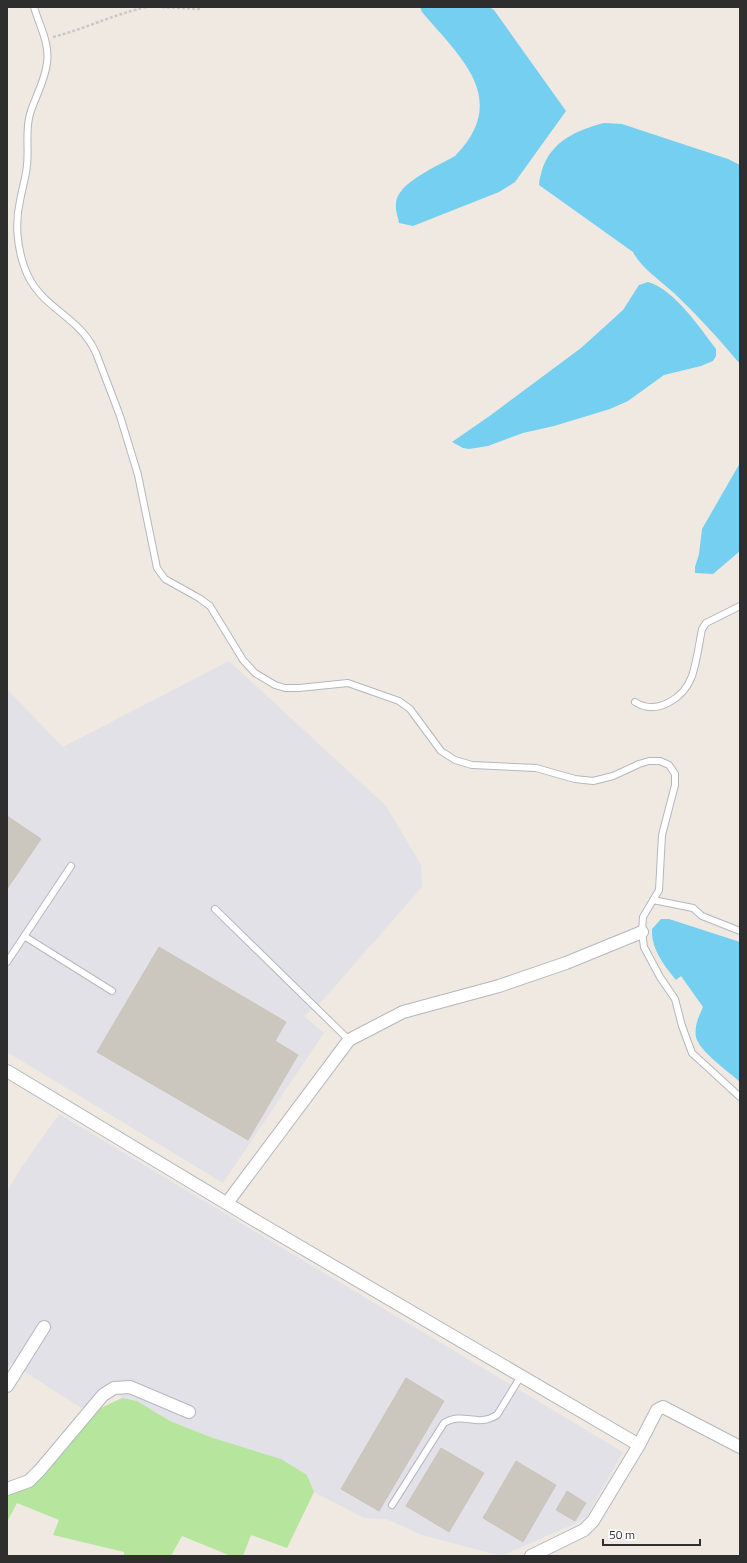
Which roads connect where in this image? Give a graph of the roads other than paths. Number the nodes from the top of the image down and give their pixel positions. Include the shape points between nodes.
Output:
1 (34, 7) edge
2 (740, 606) edge
3 (635, 702) dead end
4 (70, 866) dead end
5 (653, 900) junction
6 (216, 909) dead end
7 (740, 931) edge
8 (642, 932) junction
9 (24, 936) junction
10 (7, 962) edge
11 (112, 991) dead end
12 (349, 1040) junction
13 (7, 1072) edge
14 (740, 1097) edge
15 (227, 1204) junction
16 (44, 1327) dead end
17 (522, 1376) junction
18 (7, 1386) edge
19 (189, 1412) dead end
20 (639, 1445) junction
21 (740, 1447) edge
22 (7, 1489) edge
23 (392, 1504) dead end
24 (531, 1556) edge

1 - 5 lane via 48,62 28,123 28,165 18,212 20,255 30,280 41,296 81,328 96,353 130,445 145,505 154,558 160,574 210,606 243,660 266,681 285,688 348,683 399,701 410,709 435,746 456,760 472,765 536,768 593,781 613,776 649,761 660,761 669,765 675,774 675,785 662,835 660,890
2 - 3 lane via 706,623 702,629 692,676 678,697 655,707 641,706
4 - 9 lane
5 - 7 lane via 693,908 702,916
5 - 8 lane via 643,917
6 - 12 lane
8 - 12 street via 512,982 403,1012
8 - 14 lane via 644,947 675,999 692,1053
9 - 10 lane
9 - 11 lane
12 - 15 street
13 - 15 street
15 - 17 street
16 - 18 street
17 - 20 street
17 - 23 lane via 498,1415 478,1421 459,1418 444,1423
19 - 22 street via 130,1387 114,1388 103,1395 29,1481
20 - 21 street via 657,1410 663,1408
20 - 24 street via 600,1512 589,1525 584,1530

